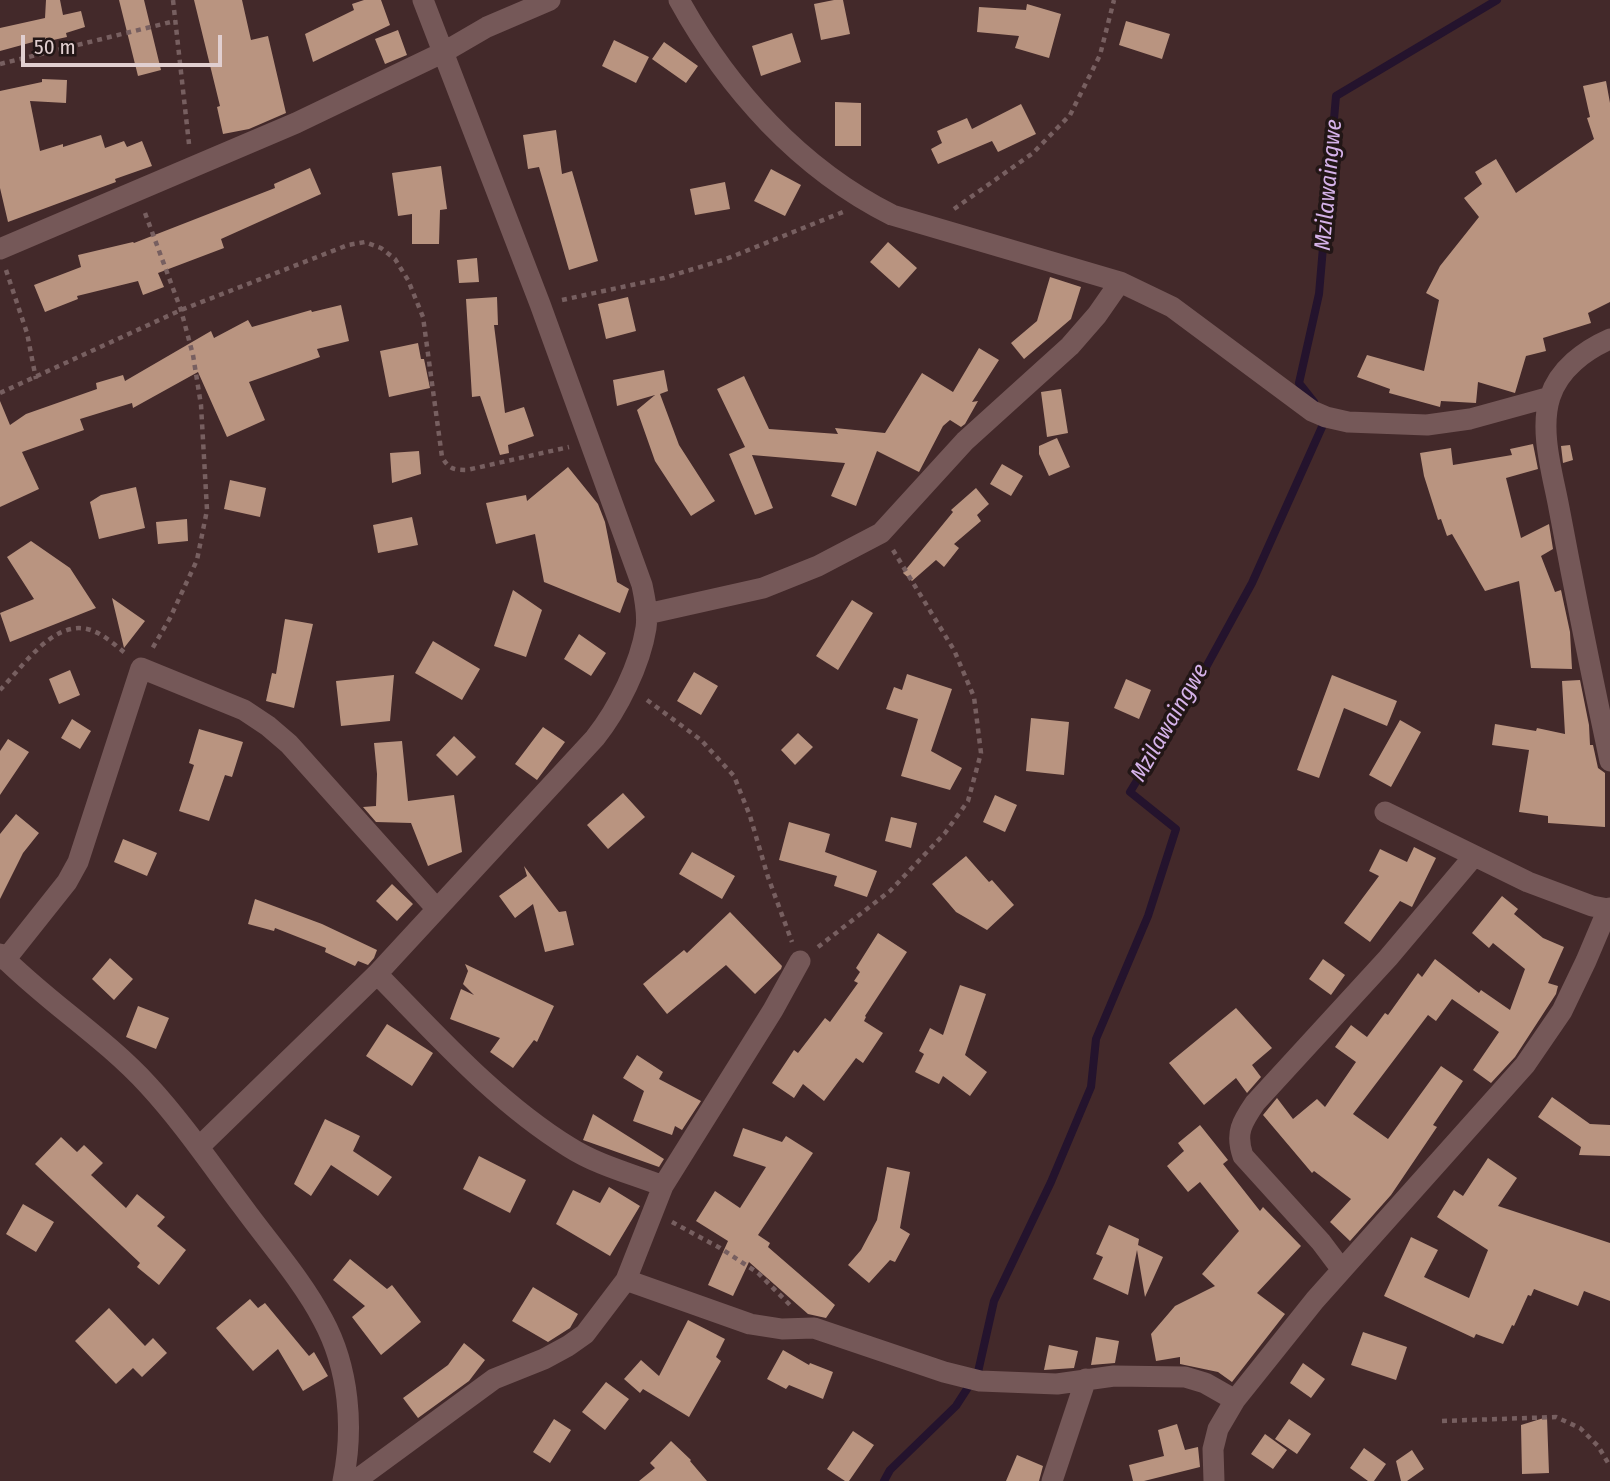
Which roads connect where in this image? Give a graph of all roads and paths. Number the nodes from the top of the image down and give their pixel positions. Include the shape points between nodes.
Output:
1 (173, 0) edge
2 (423, 0) edge
3 (550, 0) edge
4 (679, 0) edge
5 (1114, 0) edge
6 (175, 21) junction
7 (444, 52) junction
8 (0, 64) edge
9 (192, 166) junction
10 (137, 192) junction
11 (867, 202) junction
12 (930, 226) junction
13 (2, 257) edge
14 (1120, 282) junction
15 (540, 304) junction
16 (181, 310) junction
17 (1610, 339) edge
18 (36, 379) junction
19 (0, 393) edge
20 (1550, 397) junction
21 (590, 442) junction
22 (881, 533) junction
23 (647, 614) junction
24 (141, 668) junction
25 (626, 684) junction
26 (0, 690) edge
27 (1607, 733) edge
28 (1610, 761) edge
29 (1385, 812) dead end
30 (1474, 856) junction
31 (436, 908) junction
32 (1609, 909) edge
33 (3, 957) edge
34 (800, 961) junction
35 (377, 974) junction
36 (198, 1147) junction
37 (663, 1186) junction
38 (653, 1212) junction
39 (1342, 1270) junction
40 (626, 1280) junction
41 (814, 1328) junction
42 (1086, 1379) junction
43 (1235, 1400) junction
44 (1442, 1421) dead end
45 (1610, 1466) edge
46 (343, 1481) edge
47 (355, 1481) edge
48 (1052, 1481) edge
49 (1214, 1481) edge

1 - 6 path
2 - 7 street
3 - 7 street via 487,26
4 - 11 street via 716,62 781,136
5 - 12 path via 1100,55 1070,115 1033,153
6 - 8 path
6 - 9 path
7 - 9 street via 296,124
7 - 15 street
9 - 10 street
10 - 13 street
10 - 16 path
11 - 12 street
11 - 15 path via 701,267
12 - 14 street
13 - 18 path via 27,333
14 - 20 street via 1172,307 1298,402 1326,417 1348,422 1447,423
14 - 22 street via 1070,346 965,441
15 - 21 street
16 - 18 path
16 - 21 path via 365,242 395,259 423,317 447,467 467,470
16 - 24 path via 201,405 207,510 197,559
17 - 20 street via 1578,357
18 - 19 path
20 - 27 street via 1551,464
21 - 23 street via 642,585
22 - 23 street via 818,566 763,587
22 - 34 path via 954,650 974,697 981,753 968,801 945,833 890,891
23 - 25 street via 642,643
24 - 26 path via 111,641 90,629 73,628 51,638
24 - 31 street via 244,710 268,726
24 - 33 street via 78,862 67,882
25 - 31 street via 595,738
25 - 34 path via 701,740 734,776
27 - 28 street
29 - 30 street
30 - 32 street via 1557,893
30 - 39 street via 1242,1121 1238,1143 1243,1156
31 - 35 street
32 - 39 street via 1562,1011 1525,1065
33 - 36 street via 147,1084
34 - 37 street
35 - 36 street
35 - 37 street via 507,1103 569,1147
36 - 46 street via 323,1321 346,1392 348,1441
37 - 38 street
38 - 40 street
38 - 41 path via 758,1273
39 - 43 street
40 - 41 street via 750,1324
40 - 47 street via 585,1334 544,1359 494,1379
41 - 42 street via 974,1380 1057,1384
42 - 43 street via 1185,1377
42 - 48 street
43 - 49 street via 1213,1448
44 - 45 path via 1556,1417 1580,1428

